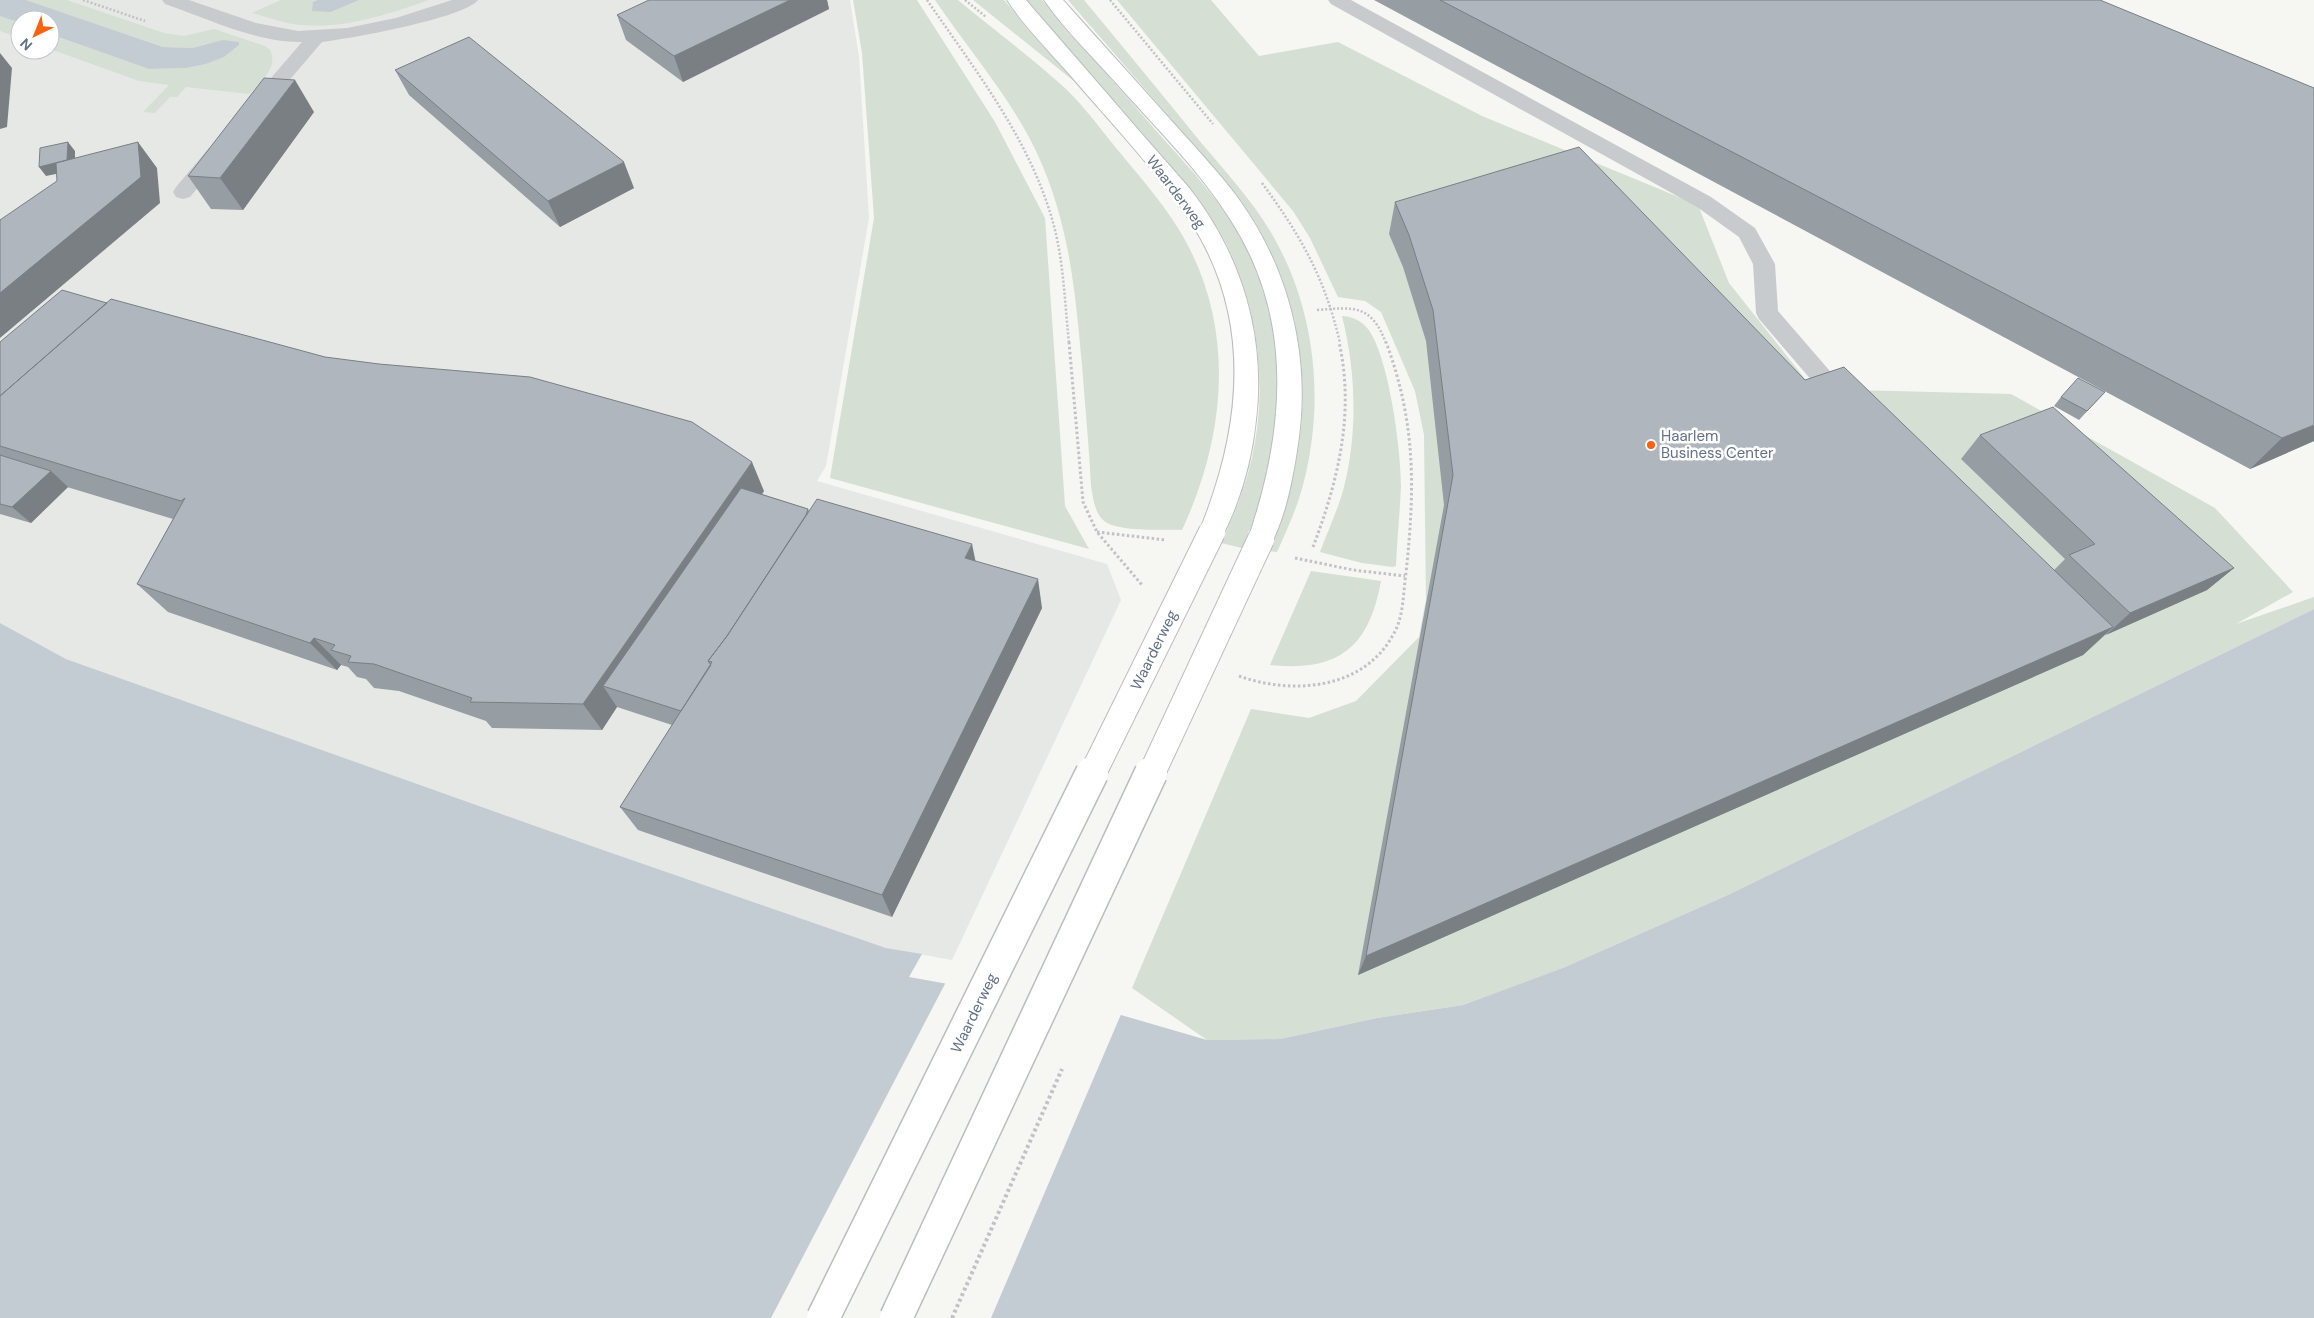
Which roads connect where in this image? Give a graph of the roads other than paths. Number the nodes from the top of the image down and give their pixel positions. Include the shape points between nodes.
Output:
1 (171, 0) edge
2 (469, 0) edge
3 (1016, 0) edge
4 (1053, 0) edge
5 (1337, 0) edge
6 (317, 36) junction
7 (247, 118) edge
8 (228, 140) edge
9 (183, 192) dead end
10 (1821, 376) edge
11 (824, 1318) edge
12 (896, 1318) edge

1 - 6 street via 277,34
2 - 6 street via 386,25
3 - 11 main road, Waarderweg, bridge via 1182,194 1227,271 1244,338 1244,432 1236,471 1212,532
4 - 12 main road, bridge via 1195,159 1234,208 1269,272 1284,318 1291,375 1284,465 1261,539
5 - 10 street via 1704,202 1747,233 1764,264 1767,312
6 - 7 street
8 - 9 street

